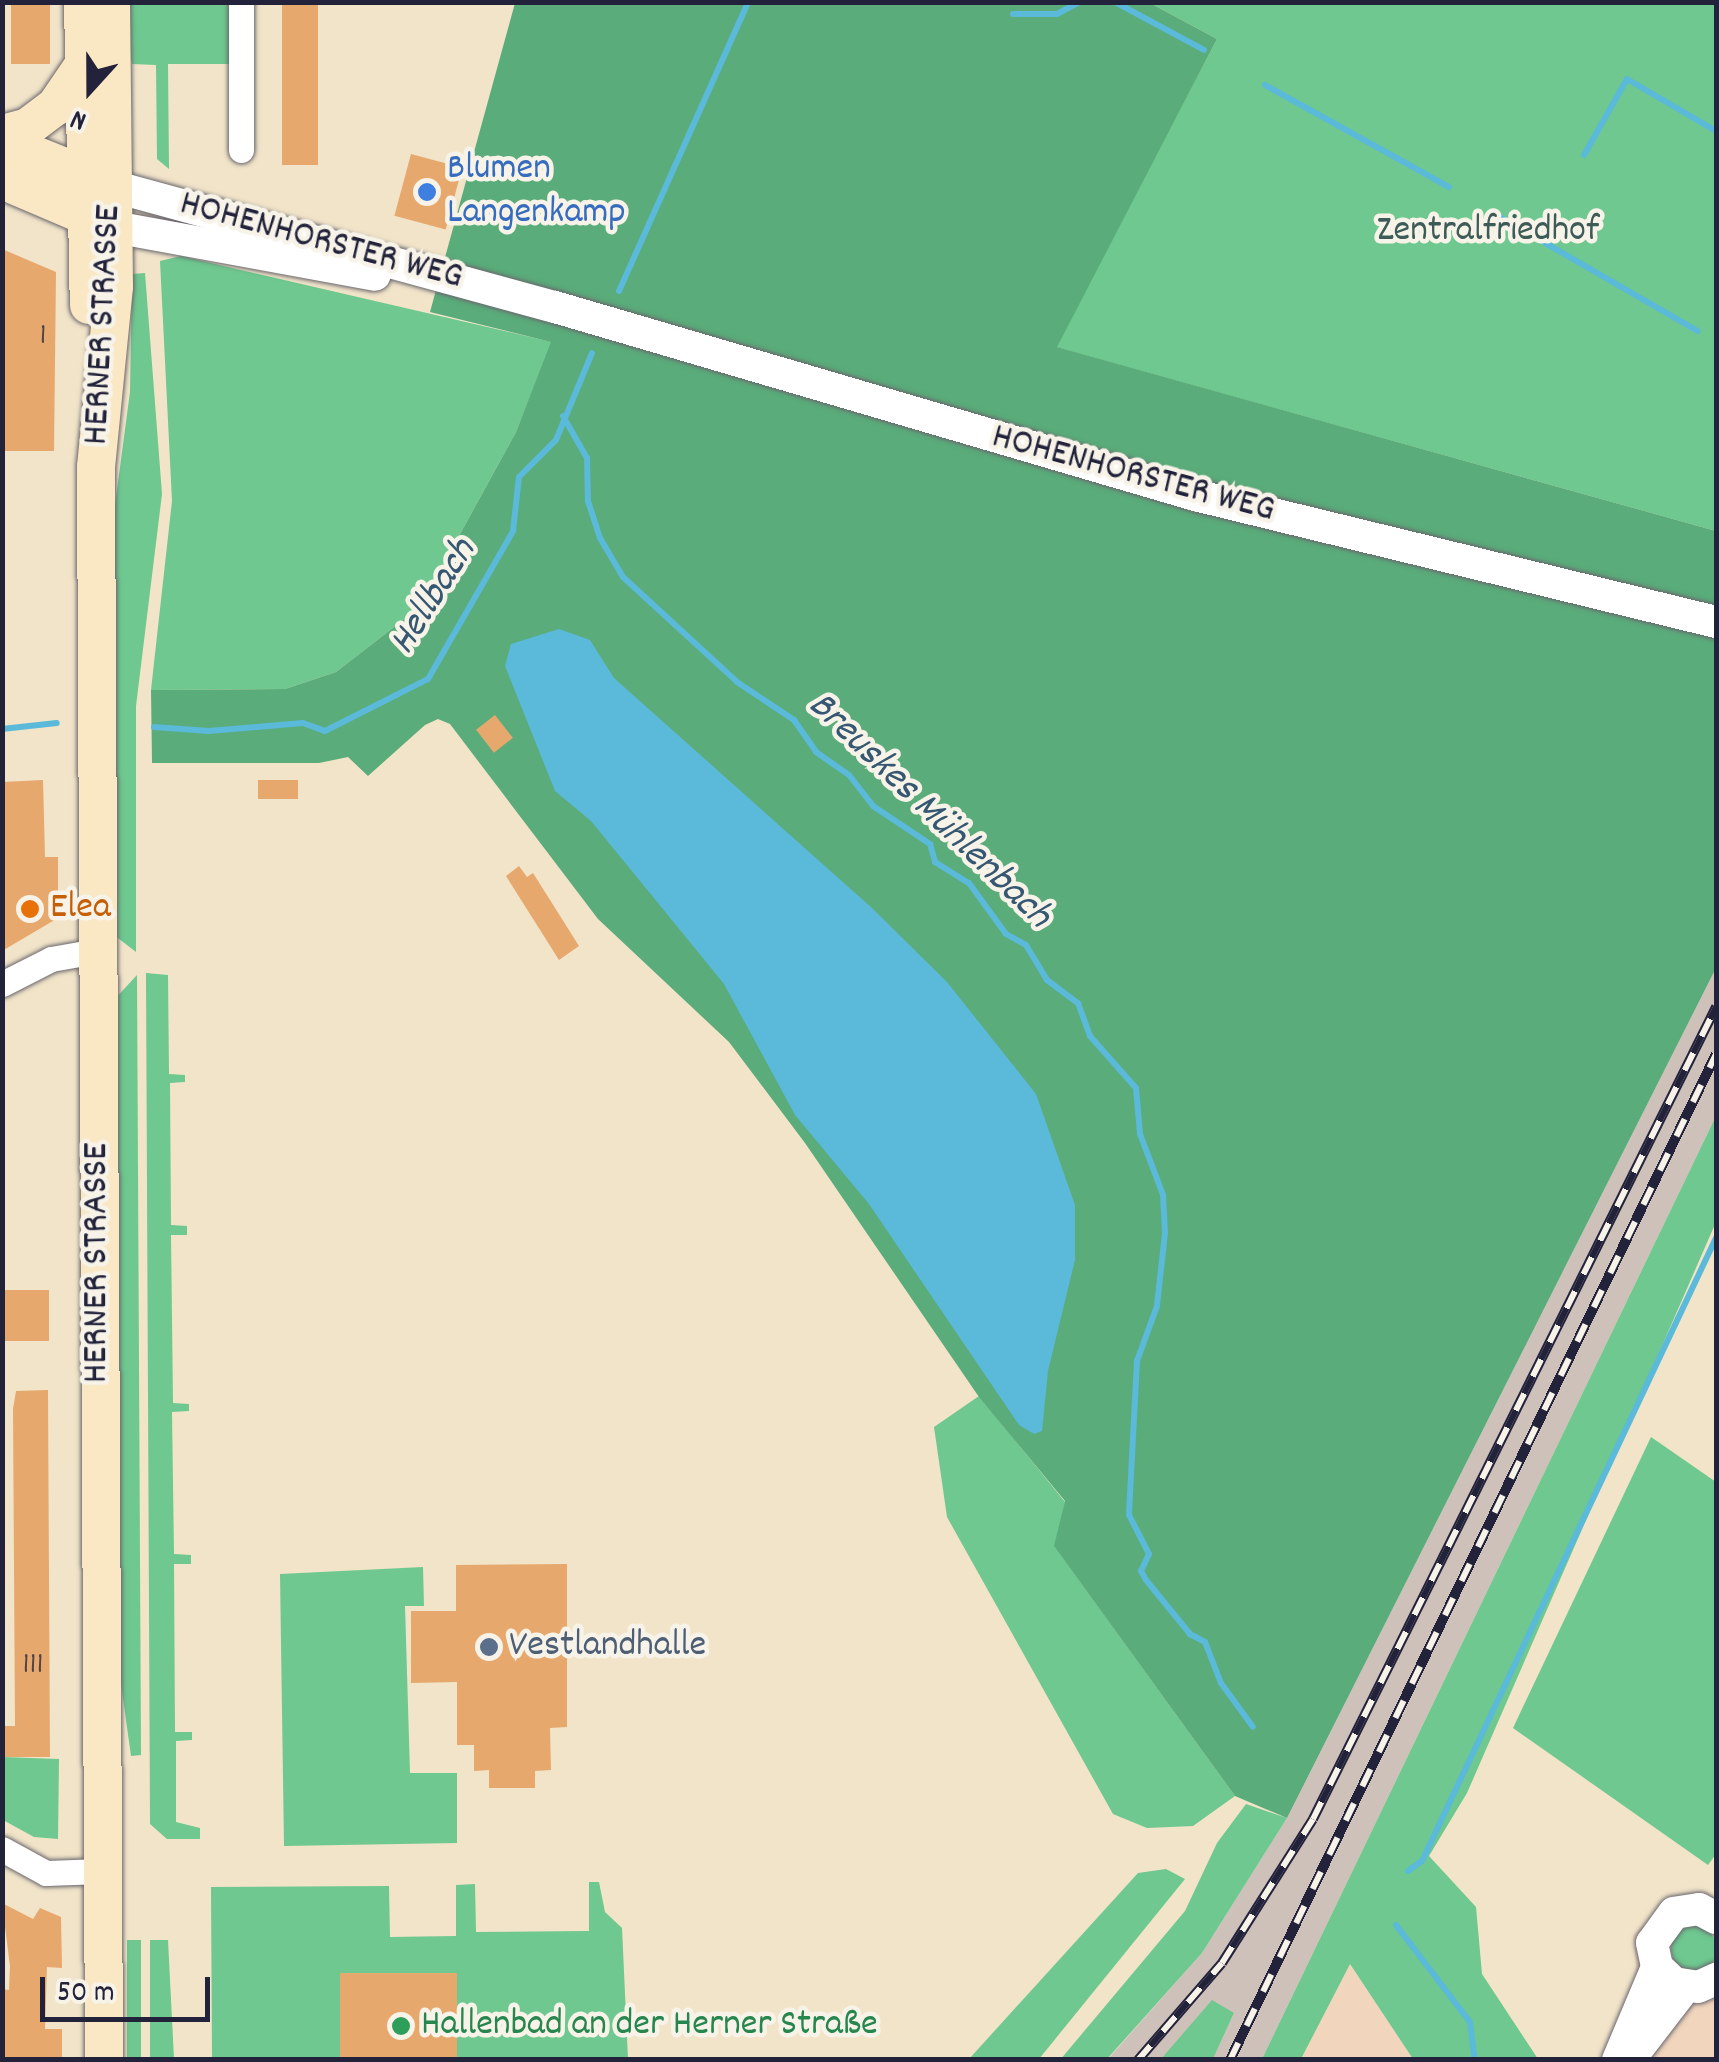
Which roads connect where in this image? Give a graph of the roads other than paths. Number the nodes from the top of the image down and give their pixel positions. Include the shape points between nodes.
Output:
1 (83, 2) edge
2 (110, 2) edge
3 (241, 2) edge
4 (83, 66) junction
5 (2, 138) edge
6 (241, 150) dead end
7 (2, 180) edge
8 (100, 181) junction
9 (101, 223) junction
10 (556, 307) junction
11 (1716, 622) edge
12 (96, 952) junction
13 (2, 984) edge
14 (2, 1849) edge
15 (102, 1871) junction
16 (1710, 1908) edge
17 (1657, 1967) junction
18 (1707, 1984) edge
19 (104, 2060) edge
20 (1618, 2060) edge
21 (1628, 2060) edge

1 - 4 main road, HERNER STRASSE
2 - 8 main road, HERNER STRASSE
3 - 6 street
4 - 5 main road via 55,108
4 - 8 main road, HERNER STRASSE
5 - 8 main road
7 - 9 main road
8 - 9 main road, HERNER STRASSE
8 - 10 street, HOHENHORSTER WEG
9 - 10 street, HOHENHORSTER WEG via 409,280 523,309
9 - 12 main road, HERNER STRASSE
10 - 11 street, HOHENHORSTER WEG via 1195,495
12 - 13 street via 51,959
12 - 15 main road, HERNER STRASSE
14 - 15 street via 46,1873
15 - 19 main road, HERNER STRASSE
16 - 17 street via 1674,1913 1656,1930
17 - 18 street
17 - 20 street
18 - 21 street

